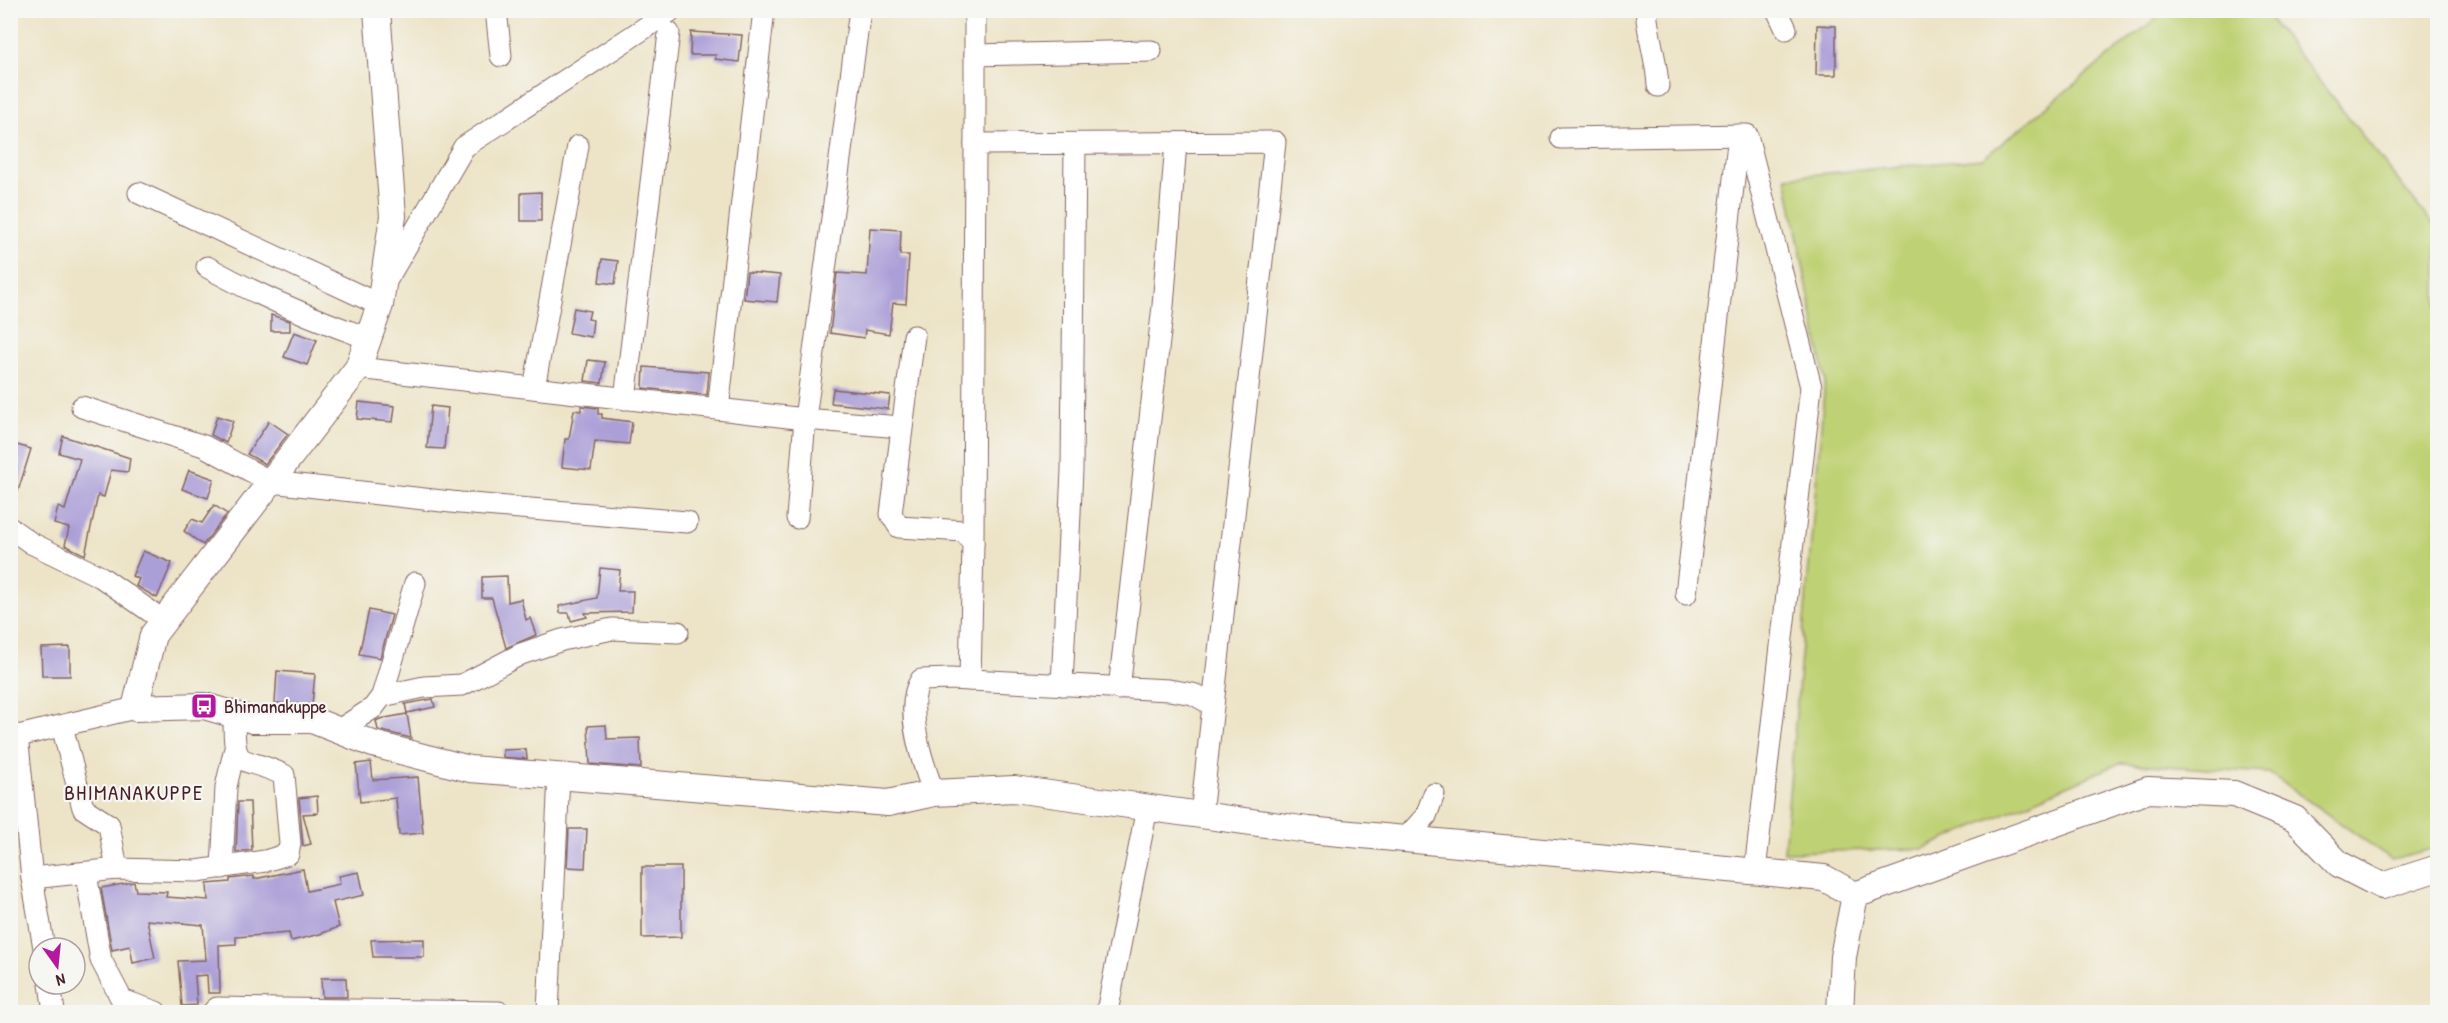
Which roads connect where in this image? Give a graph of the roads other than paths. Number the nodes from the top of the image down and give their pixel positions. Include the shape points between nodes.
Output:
1 (377, 10) edge
2 (496, 10) edge
3 (672, 10) edge
4 (764, 10) edge
5 (860, 10) edge
6 (975, 10) edge
7 (1646, 10) edge
8 (669, 33) dead end
9 (1151, 51) dead end
10 (975, 55) junction
11 (501, 56) dead end
12 (1658, 86) dead end
13 (1739, 135) junction
14 (1561, 138) dead end
15 (1176, 143) junction
16 (975, 144) junction
17 (1075, 144) junction
18 (578, 146) dead end
19 (139, 193) dead end
20 (207, 267) dead end
21 (382, 295) junction
22 (914, 336) dead end
23 (370, 339) junction
24 (358, 368) junction
25 (534, 388) junction
26 (625, 399) junction
27 (82, 407) dead end
28 (718, 409) junction
29 (805, 419) junction
30 (900, 427) junction
31 (271, 482) junction
32 (797, 518) dead end
33 (687, 522) dead end
34 (10, 528) edge
35 (973, 543) junction
36 (415, 583) dead end
37 (1686, 594) dead end
38 (164, 621) junction
39 (678, 632) dead end
40 (970, 680) junction
41 (1062, 685) junction
42 (1119, 689) junction
43 (382, 696) junction
44 (1213, 705) junction
45 (135, 708) junction
46 (234, 715) junction
47 (62, 726) junction
48 (339, 730) junction
49 (14, 737) edge
50 (234, 752) junction
51 (559, 775) junction
52 (934, 793) junction
53 (1434, 794) dead end
54 (1147, 808) junction
55 (1201, 815) junction
56 (1405, 839) junction
57 (222, 868) junction
58 (2438, 868) edge
59 (117, 869) junction
60 (1755, 871) junction
61 (86, 874) junction
62 (32, 878) junction
63 (1855, 895) junction
64 (42, 936) edge
65 (52, 996) edge
66 (54, 1012) edge
67 (156, 1012) edge
68 (213, 1012) edge
69 (500, 1012) edge
70 (548, 1012) edge
71 (1107, 1012) edge
72 (1840, 1012) edge

1 - 21 street via 393,216
2 - 11 street
3 - 21 street via 464,147
4 - 28 street
5 - 29 street
6 - 10 street
7 - 12 street via 1657,59
8 - 26 street
9 - 10 street
10 - 16 street
13 - 14 street
13 - 37 street
13 - 60 street via 1748,135 1812,387
15 - 17 street
15 - 42 street via 1163,306
15 - 44 street via 1275,142
16 - 17 street
16 - 35 street
17 - 41 street via 1072,470
18 - 25 street
19 - 21 street
20 - 23 street via 317,320
21 - 23 street
22 - 30 street
23 - 24 street
24 - 25 street
24 - 31 street
25 - 26 street
26 - 28 street
27 - 31 street via 204,446
28 - 29 street
29 - 30 street
29 - 32 street
30 - 35 street via 891,514 897,524 964,531
31 - 33 street
31 - 38 street
34 - 38 street via 31,543 101,577
35 - 40 street
36 - 43 street
38 - 45 street via 153,635
39 - 43 street via 612,629 520,654 462,686 424,687
40 - 41 street
40 - 52 street via 921,680 914,690 922,764
41 - 42 street
42 - 44 street via 1193,694
43 - 48 street via 373,708
44 - 55 street
45 - 46 street via 204,706
45 - 47 street
46 - 48 street via 253,720 312,720
46 - 50 street
47 - 49 street
47 - 59 street via 82,808 109,825
48 - 51 street via 373,744 470,769
49 - 62 street
50 - 57 street via 226,787
50 - 57 street via 239,758 284,775 289,850 288,854 270,860
51 - 52 street via 888,803
51 - 70 street
52 - 54 street via 1014,789
53 - 56 street via 1426,816
54 - 55 street
54 - 71 street
55 - 56 street
56 - 60 street
57 - 59 street
58 - 63 street via 2382,886 2339,864 2295,819 2234,794 2148,790
59 - 61 street
60 - 63 street via 1824,878
61 - 62 street
61 - 67 street via 101,960 122,1000
62 - 64 street
63 - 72 street via 1843,957
65 - 66 street
68 - 69 street via 217,1008 275,1008

